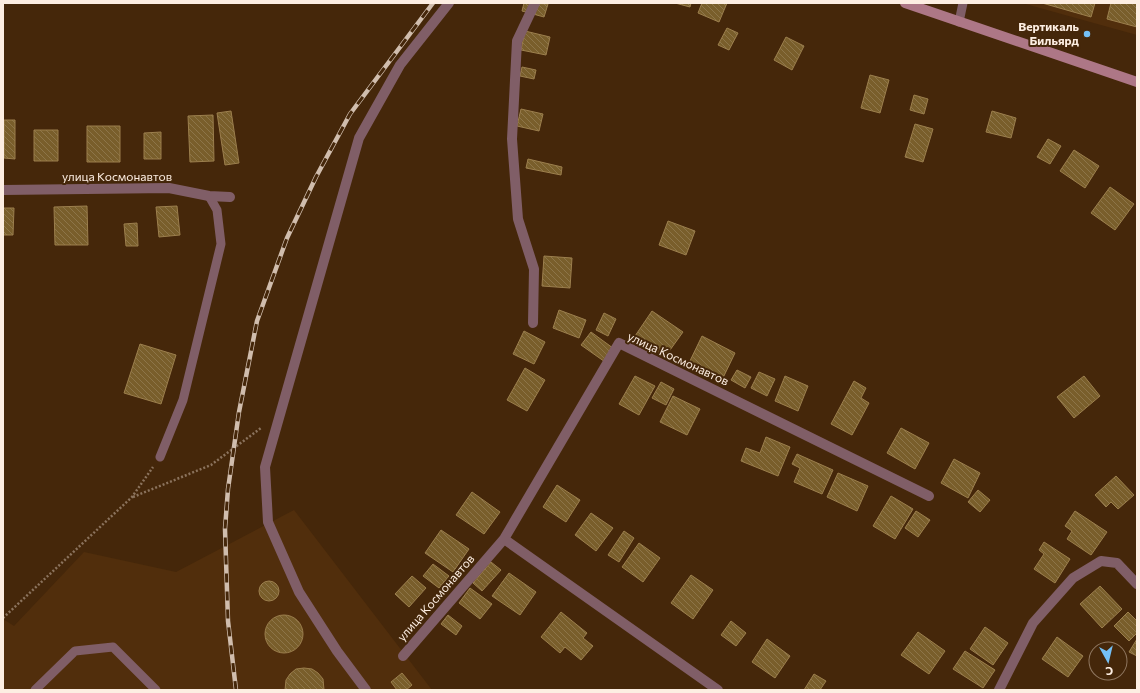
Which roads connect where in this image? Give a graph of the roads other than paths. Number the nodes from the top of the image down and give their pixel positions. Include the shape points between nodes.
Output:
1 (449, 3) edge
2 (535, 3) edge
3 (905, 3) edge
4 (963, 3) edge
5 (959, 22) junction
6 (1137, 82) edge
7 (3, 190) edge
8 (209, 196) junction
9 (230, 197) dead end
10 (533, 323) dead end
11 (160, 457) road end
12 (929, 496) dead end
13 (504, 539) junction
14 (1137, 584) edge
15 (402, 656) dead end
16 (35, 690) edge
17 (156, 690) edge
18 (366, 690) edge
19 (718, 690) edge
20 (999, 690) edge

1 - 18 street via 400,65 359,138 266,467 268,522 299,592
2 - 10 street via 517,41 512,139 518,219 534,269
3 - 5 main road
4 - 5 lane
5 - 6 main road
7 - 8 street, улица Космонавтов via 169,188
8 - 9 street, улица Космонавтов
8 - 11 lane via 217,210 221,244 183,400
12 - 13 street, улица Космонавтов via 619,343
13 - 15 street, улица Космонавтов
13 - 19 street
14 - 20 street via 1117,563 1101,561 1073,578 1033,623
16 - 17 lane via 74,651 113,647

